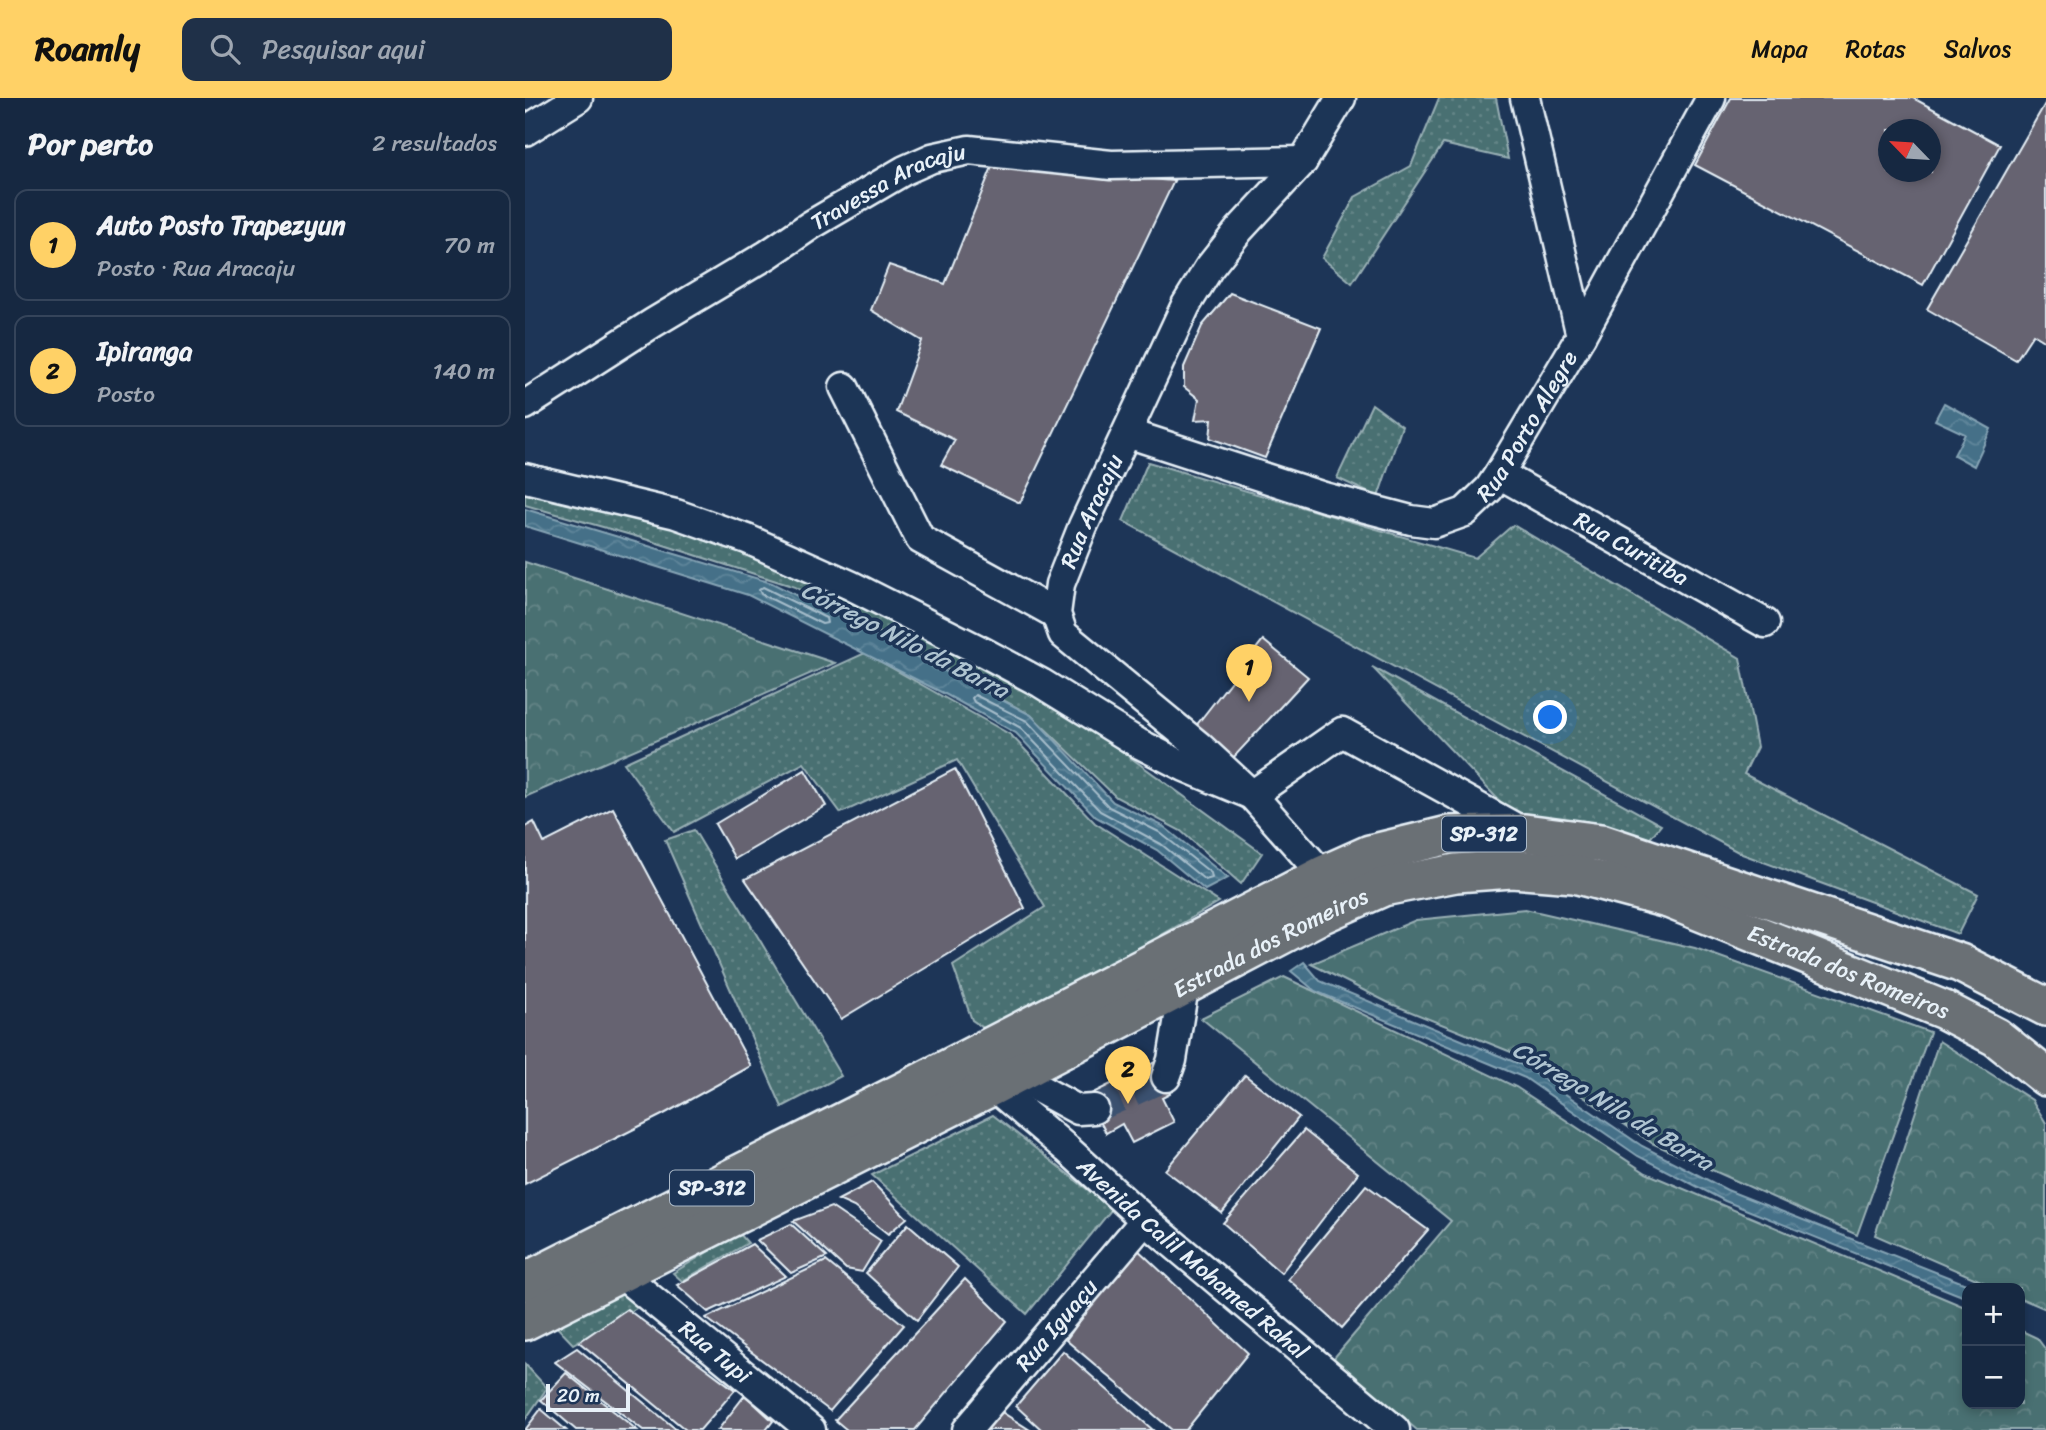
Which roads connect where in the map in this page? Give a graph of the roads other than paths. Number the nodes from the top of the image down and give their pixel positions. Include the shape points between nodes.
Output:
1 (578, 98) edge
2 (1341, 98) edge
3 (1525, 98) edge
4 (1711, 98) edge
5 (525, 131) edge
6 (1303, 161) junction
7 (1581, 337) junction
8 (844, 387) dead end
9 (525, 405) edge
10 (1127, 433) junction
11 (1499, 474) junction
12 (525, 478) edge
13 (1056, 614) junction
14 (1766, 623) dead end
15 (1252, 794) junction
16 (1525, 833) junction
17 (1323, 875) junction
18 (1184, 987) junction
19 (2046, 1007) edge
20 (1166, 1077) dead end
21 (2046, 1077) edge
22 (1004, 1080) junction
23 (1094, 1109) tunnel mouth
24 (1145, 1220) junction
25 (621, 1274) junction
26 (525, 1282) edge
27 (525, 1321) edge
28 (811, 1430) edge
29 (967, 1430) edge
30 (1395, 1430) edge

1 - 5 street
2 - 6 street, Rua Aracaju
3 - 7 street
4 - 7 street, Rua Porto Alegre
6 - 9 street, Travessa Aracaju via 1111,165 969,149 932,158 811,225
6 - 10 street, Rua Aracaju via 1209,268 1186,305
7 - 11 street, Rua Porto Alegre
8 - 13 street via 920,539
10 - 11 street, Rua Porto Alegre via 1379,513 1423,522 1434,523 1465,512
10 - 13 street, Rua Aracaju via 1060,584
11 - 14 street, Rua Curitiba
12 - 15 street via 676,514 747,539 938,629 1041,683 1137,743
13 - 15 street via 1063,634 1077,647
15 - 16 street via 1342,732
15 - 17 street
16 - 17 main road, Estrada dos Romeiros / SP-312 via 1450,835 1370,854
16 - 19 main road, Estrada dos Romeiros / SP-312 via 1601,843 1640,856 1960,964
17 - 26 main road, Estrada dos Romeiros / SP-312
18 - 20 street
18 - 21 main road, Estrada dos Romeiros / SP-312 via 1383,887 1456,873 1511,869 1574,874 1671,900 1944,1010 1996,1037
18 - 22 main road, Estrada dos Romeiros / SP-312
22 - 23 street via 1078,1110
22 - 24 street, Avenida Calil Mohamed Rahal via 1067,1149
22 - 25 main road, Estrada dos Romeiros / SP-312
24 - 29 street, Rua Iguaçu
24 - 30 street, Avenida Calil Mohamed Rahal
25 - 27 main road, Estrada dos Romeiros / SP-312
25 - 28 street, Rua Tupi

